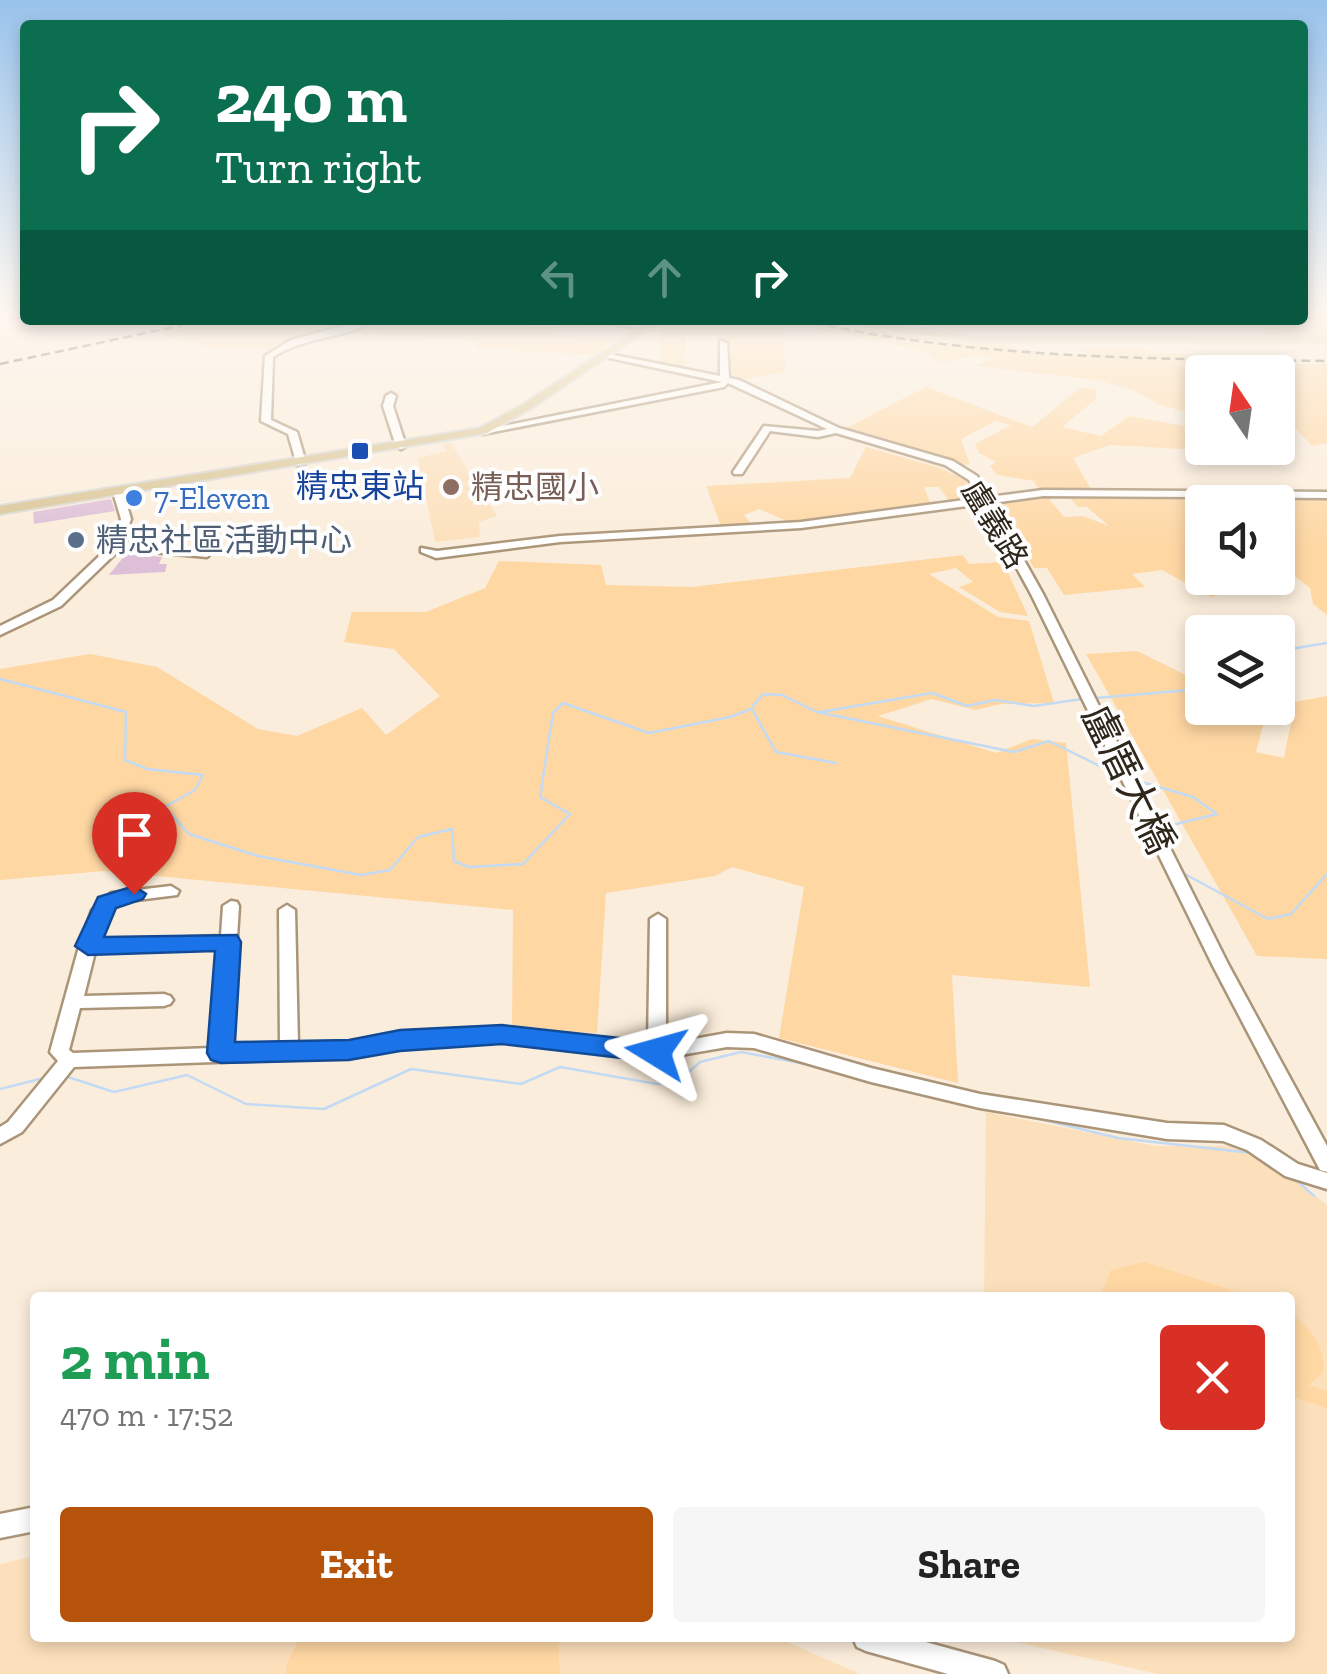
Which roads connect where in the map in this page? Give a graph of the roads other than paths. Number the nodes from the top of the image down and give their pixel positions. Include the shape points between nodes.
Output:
1 (267, 393) edge
2 (544, 393) edge
3 (670, 393) edge
4 (756, 393) edge
5 (391, 396) dead end
6 (836, 430) junction
7 (483, 431) junction
8 (398, 447) junction
9 (407, 460) dead end
10 (301, 464) junction
11 (738, 472) dead end
12 (118, 492) junction
13 (1327, 495) edge
14 (988, 500) junction
15 (0, 510) edge
16 (116, 546) junction
17 (425, 550) dead end
18 (204, 555) dead end
19 (1037, 594) joint
20 (0, 631) edge
21 (171, 891) dead end
22 (231, 906) dead end
23 (287, 910) dead end
24 (658, 919) dead end
25 (228, 942) junction
26 (88, 946) junction
27 (164, 1000) dead end
28 (71, 1002) junction
29 (288, 1050) junction
30 (656, 1052) junction
31 (221, 1053) junction
32 (69, 1060) junction
33 (0, 1136) edge
34 (1327, 1164) edge
35 (1327, 1181) edge
36 (30, 1520) edge
37 (0, 1526) edge
38 (880, 1642) edge
39 (995, 1674) edge

1 - 10 street via 266,420 292,432
2 - 7 main road
3 - 7 street
4 - 6 street, 盧義路
5 - 8 street
6 - 11 street via 767,428
6 - 14 street, 盧義路 via 949,464 972,478
7 - 8 main road
8 - 9 street
8 - 10 main road
10 - 12 main road
12 - 15 main road
12 - 16 street via 126,519
13 - 14 street via 1043,492
14 - 17 street via 801,525 560,539 436,556
14 - 19 street, 盧義路
16 - 18 street
16 - 20 street via 57,604
19 - 34 street, 盧厝大橋
21 - 26 street via 106,903
22 - 25 street
23 - 29 street
24 - 30 street
25 - 26 street
25 - 31 street
26 - 28 street
27 - 28 street
28 - 32 street via 59,1052
29 - 30 street via 502,1034
29 - 31 street
30 - 35 street via 754,1040 980,1101 1166,1132 1224,1134
31 - 32 street
32 - 33 street via 15,1127
36 - 37 street
38 - 39 street

